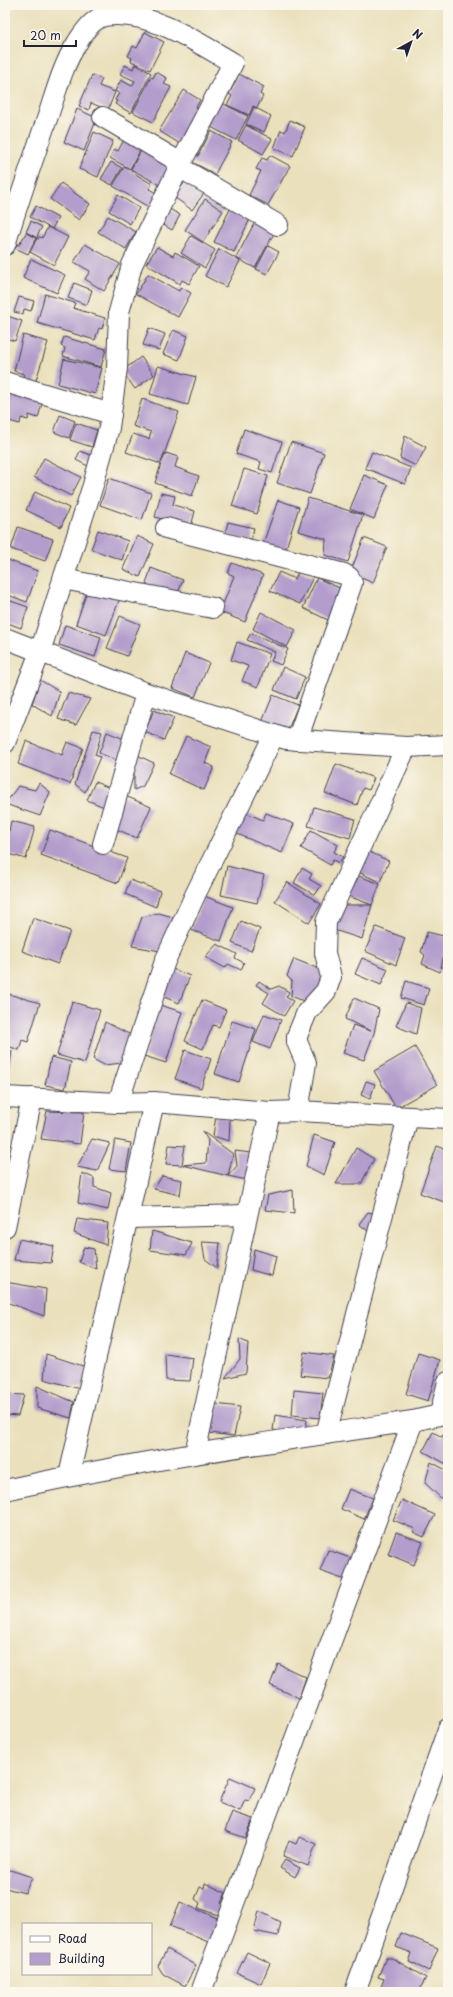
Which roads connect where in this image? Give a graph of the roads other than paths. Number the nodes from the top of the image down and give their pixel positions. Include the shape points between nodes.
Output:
1 (103, 117) dead end
2 (180, 165) junction
3 (278, 224) dead end
4 (5, 245) edge
5 (5, 382) edge
6 (111, 414) junction
7 (166, 528) dead end
8 (63, 579) junction
9 (213, 608) dead end
10 (5, 638) edge
11 (40, 652) junction
12 (146, 693) junction
13 (274, 735) junction
14 (297, 740) junction
15 (5, 743) edge
16 (448, 745) edge
17 (406, 746) junction
18 (103, 844) dead end
19 (5, 1097) edge
20 (32, 1098) junction
21 (154, 1102) junction
22 (118, 1103) junction
23 (298, 1111) junction
24 (270, 1112) junction
25 (408, 1117) junction
26 (448, 1119) edge
27 (247, 1215) junction
28 (128, 1218) junction
29 (5, 1228) edge
30 (448, 1382) edge
31 (444, 1414) edge
32 (413, 1421) junction
33 (326, 1434) junction
34 (195, 1453) junction
35 (69, 1476) junction
36 (5, 1490) edge
37 (448, 1729) edge
38 (201, 1992) edge
39 (355, 1992) edge

1 - 2 street
2 - 3 street
2 - 4 street via 233,63 183,33 153,22 121,16 103,16 91,23 77,43 61,77
2 - 6 street via 132,265 122,296 119,312 118,368
5 - 6 street
6 - 8 street via 93,485
7 - 14 street via 350,577 352,583
8 - 9 street
8 - 11 street
10 - 11 street
11 - 12 street
11 - 15 street
12 - 13 street
12 - 18 street
13 - 14 street
13 - 22 street via 165,960
14 - 17 street
16 - 17 street
17 - 23 street via 326,922 325,953 331,977 326,991 307,1012 297,1036 306,1063
19 - 20 street
20 - 22 street
20 - 29 street
21 - 22 street
21 - 24 street
21 - 28 street
23 - 24 street
23 - 25 street
24 - 27 street
25 - 26 street
25 - 33 street
27 - 28 street
27 - 34 street
28 - 35 street
30 - 31 street
31 - 32 street
32 - 33 street
32 - 38 street
33 - 34 street
34 - 35 street
35 - 36 street
37 - 39 street

